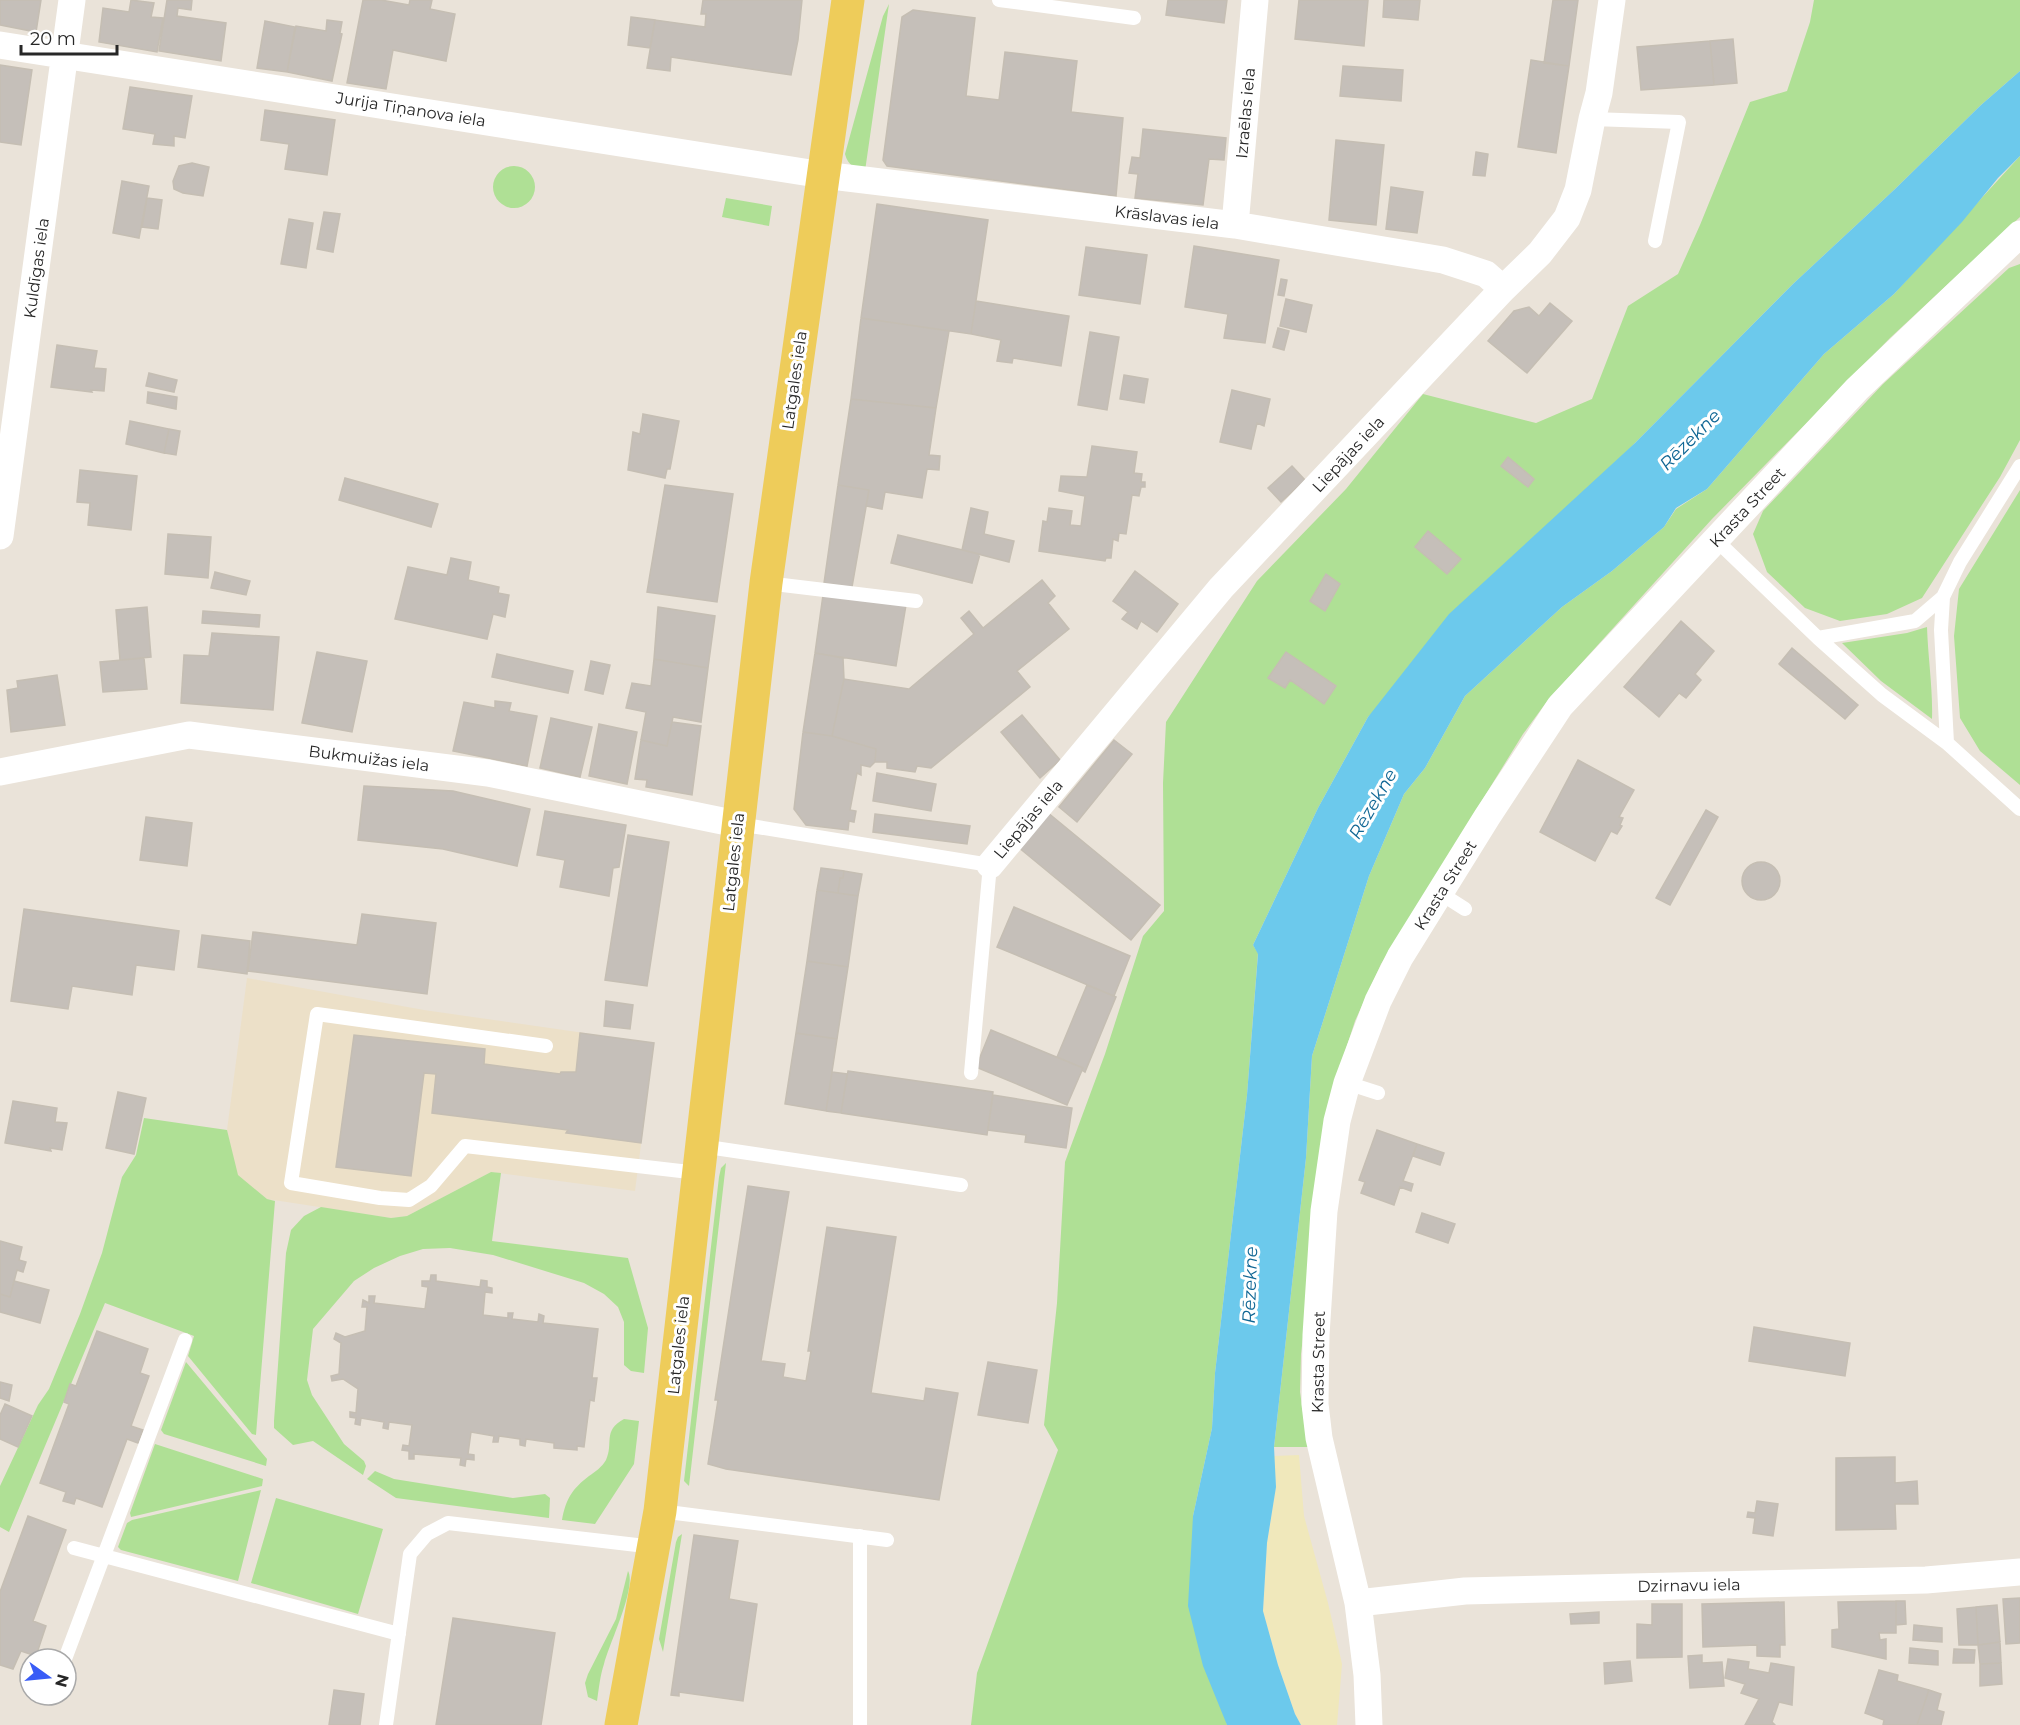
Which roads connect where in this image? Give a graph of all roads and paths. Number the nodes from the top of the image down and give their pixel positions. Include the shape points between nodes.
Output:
1 (72, 0) edge
2 (848, 0) edge
3 (999, 0) edge
4 (1255, 0) edge
5 (1612, 0) edge
6 (1134, 18) dead end
7 (0, 45) edge
8 (65, 56) junction
9 (1592, 119) junction
10 (823, 175) junction
11 (1235, 225) junction
12 (2020, 234) edge
13 (1655, 241) dead end
14 (1503, 289) junction
15 (2020, 466) edge
16 (0, 536) edge
17 (1716, 540) junction
18 (765, 583) junction
19 (1943, 597) junction
20 (916, 601) dead end
21 (1818, 638) junction
22 (1947, 742) junction
23 (0, 772) edge
24 (2020, 809) edge
25 (737, 824) junction
26 (990, 865) junction
27 (1440, 893) junction
28 (1465, 909) dead end
29 (546, 1046) dead end
30 (971, 1073) dead end
31 (1347, 1083) junction
32 (1378, 1093) dead end
33 (699, 1160) junction
34 (961, 1185) dead end
35 (186, 1340) dead end
36 (660, 1510) junction
37 (860, 1536) junction
38 (887, 1540) dead end
39 (654, 1547) junction
40 (74, 1548) dead end
41 (104, 1555) junction
42 (2020, 1572) edge
43 (1358, 1603) junction
44 (399, 1634) junction
45 (70, 1647) edge
46 (386, 1725) edge
47 (621, 1725) edge
48 (860, 1725) edge
49 (1369, 1725) edge

1 - 8 street, Kuldīgas iela
2 - 10 main road, Latgales iela
3 - 6 lane
4 - 11 street, Izraēlas iela
5 - 9 street, Liepājas iela
7 - 8 street, Jurija Tiņanova iela
8 - 10 street, Jurija Tiņanova iela
8 - 16 street, Kuldīgas iela
9 - 13 lane via 1679,122
9 - 14 street, Liepājas iela via 1578,190 1567,218 1540,253
10 - 11 street, Krāslavas iela
10 - 18 main road, Latgales iela
11 - 14 street, Krāslavas iela via 1443,260 1486,274
12 - 17 street, Krasta Street via 1857,389
14 - 26 street, Liepājas iela via 1221,588
15 - 19 lane via 1960,562
17 - 21 lane
17 - 27 street, Krasta Street via 1560,706
18 - 20 lane
18 - 25 main road, Latgales iela
19 - 21 lane via 1916,621
19 - 22 lane
21 - 22 lane via 1882,696
22 - 24 lane
23 - 25 street, Bukmuižas iela via 189,735 488,773
25 - 26 lane
25 - 33 main road, Latgales iela
26 - 30 lane
27 - 28 lane
27 - 31 street, Krasta Street via 1378,1001
29 - 33 lane via 317,1014 291,1184 409,1200 431,1186 465,1146
31 - 32 lane
31 - 43 street, Krasta Street via 1336,1121 1324,1211 1315,1404 1319,1438
33 - 34 lane
33 - 36 main road, Latgales iela
35 - 41 lane
36 - 37 lane
36 - 39 main road, Latgales iela
37 - 38 lane
37 - 48 lane
39 - 44 lane via 448,1523 427,1534 410,1554
39 - 47 main road, Latgales iela
40 - 41 lane
41 - 44 lane
41 - 45 lane
42 - 43 street, Dzirnavu iela via 1926,1580 1465,1590
43 - 49 street, Krasta Street
44 - 46 lane

